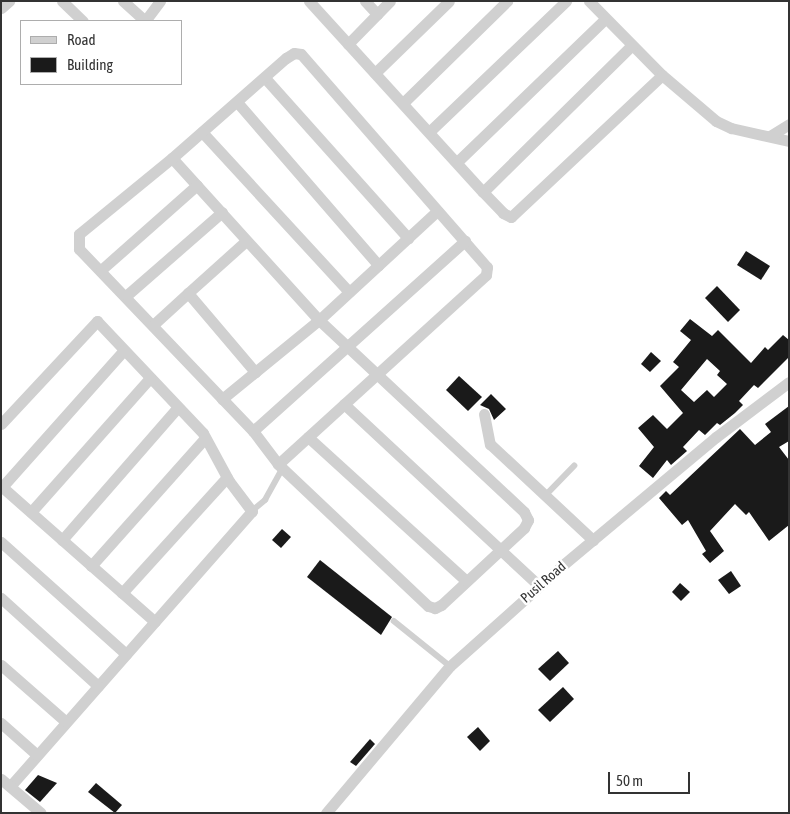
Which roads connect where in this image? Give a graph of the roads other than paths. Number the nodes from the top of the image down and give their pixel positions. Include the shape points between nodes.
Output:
1 (9, 1) edge
2 (62, 1) edge
3 (123, 1) edge
4 (160, 1) edge
5 (309, 1) edge
6 (366, 1) edge
7 (390, 1) edge
8 (449, 1) edge
9 (507, 1) edge
10 (566, 1) edge
11 (589, 1) edge
12 (1, 8) edge
13 (377, 14) junction
14 (605, 19) junction
15 (82, 20) edge
16 (144, 20) edge
17 (146, 20) edge
18 (348, 44) junction
19 (632, 45) junction
20 (375, 73) junction
21 (662, 75) junction
22 (265, 78) junction
23 (237, 102) junction
24 (403, 103) junction
25 (789, 124) edge
26 (202, 132) junction
27 (429, 132) junction
28 (770, 136) junction
29 (789, 141) edge
30 (172, 158) junction
31 (457, 162) junction
32 (197, 185) junction
33 (483, 192) junction
34 (437, 211) junction
35 (222, 212) junction
36 (408, 238) junction
37 (246, 241) junction
38 (465, 241) junction
39 (378, 265) junction
40 (101, 270) junction
41 (349, 292) junction
42 (188, 293) junction
43 (126, 295) junction
44 (319, 320) junction
45 (153, 325) junction
46 (347, 347) junction
47 (124, 350) junction
48 (255, 372) junction
49 (375, 376) junction
50 (150, 378) junction
51 (789, 382) edge
52 (222, 399) junction
53 (344, 404) junction
54 (178, 408) junction
55 (484, 414) dead end
56 (1, 424) edge
57 (252, 431) junction
58 (308, 437) junction
59 (205, 438) junction
60 (280, 466) junction
61 (574, 466) dead end
62 (227, 477) junction
63 (2, 486) edge
64 (545, 496) junction
65 (252, 511) junction
66 (31, 512) junction
67 (62, 540) junction
68 (593, 540) junction
69 (1, 542) edge
70 (501, 548) junction
71 (91, 566) junction
72 (465, 580) junction
73 (539, 586) junction
74 (122, 593) junction
75 (1, 598) edge
76 (394, 621) dead end
77 (155, 622) junction
78 (126, 654) junction
79 (1, 665) edge
80 (450, 666) junction
81 (98, 686) junction
82 (66, 722) junction
83 (1, 723) edge
84 (37, 755) junction
85 (6, 782) edge
86 (41, 813) edge
87 (326, 813) edge

1 - 12 street
2 - 15 street
3 - 16 street
4 - 17 street
5 - 18 street
6 - 13 street
7 - 13 street
8 - 20 street
9 - 24 street
10 - 27 street
11 - 14 street
13 - 18 street
14 - 19 street
14 - 31 street
18 - 20 street
19 - 21 street
19 - 33 street
20 - 24 street
21 - 28 street via 716,121 731,128
21 - 33 street via 518,213 511,217 503,213
22 - 23 street
22 - 34 street via 294,52 301,54
22 - 36 street
23 - 26 street
23 - 39 street
24 - 27 street
25 - 28 street
26 - 30 street
26 - 41 street
27 - 31 street
28 - 29 street
30 - 32 street
30 - 40 street via 79,234 79,249
31 - 33 street
32 - 35 street
32 - 40 street
34 - 36 street
34 - 38 street
35 - 37 street
35 - 43 street
36 - 39 street
37 - 42 street
37 - 44 street
38 - 46 street
38 - 49 street via 484,262 486,276
39 - 41 street
40 - 43 street
41 - 44 street
42 - 45 street
42 - 48 street
43 - 45 street
44 - 46 street
44 - 48 street
45 - 52 street
46 - 49 street
46 - 57 street
47 - 50 street
47 - 56 street via 97,321
47 - 63 street
48 - 52 street
49 - 53 street
49 - 70 street via 524,512 528,520 524,528
50 - 54 street
50 - 66 street
51 - 68 street, Pusil Road via 716,437
52 - 57 street
53 - 58 street
53 - 70 street
54 - 59 street
54 - 67 street
55 - 64 street via 490,444
57 - 60 street
58 - 60 street
58 - 72 street
59 - 62 street
59 - 71 street
60 - 65 lane via 265,500
60 - 72 street via 428,606 435,608 441,604
61 - 64 lane
62 - 65 street
62 - 74 street
63 - 66 street
64 - 68 street
65 - 77 street
66 - 67 street
67 - 71 street
68 - 73 street, Pusil Road
69 - 78 street
70 - 72 street
70 - 73 street
71 - 74 street
73 - 80 street, Pusil Road
74 - 77 street
75 - 81 street
76 - 80 lane
77 - 78 street
78 - 81 street
79 - 82 street
80 - 87 street, Pusil Road
81 - 82 street
82 - 84 street
83 - 84 street
84 - 85 street
85 - 86 street

